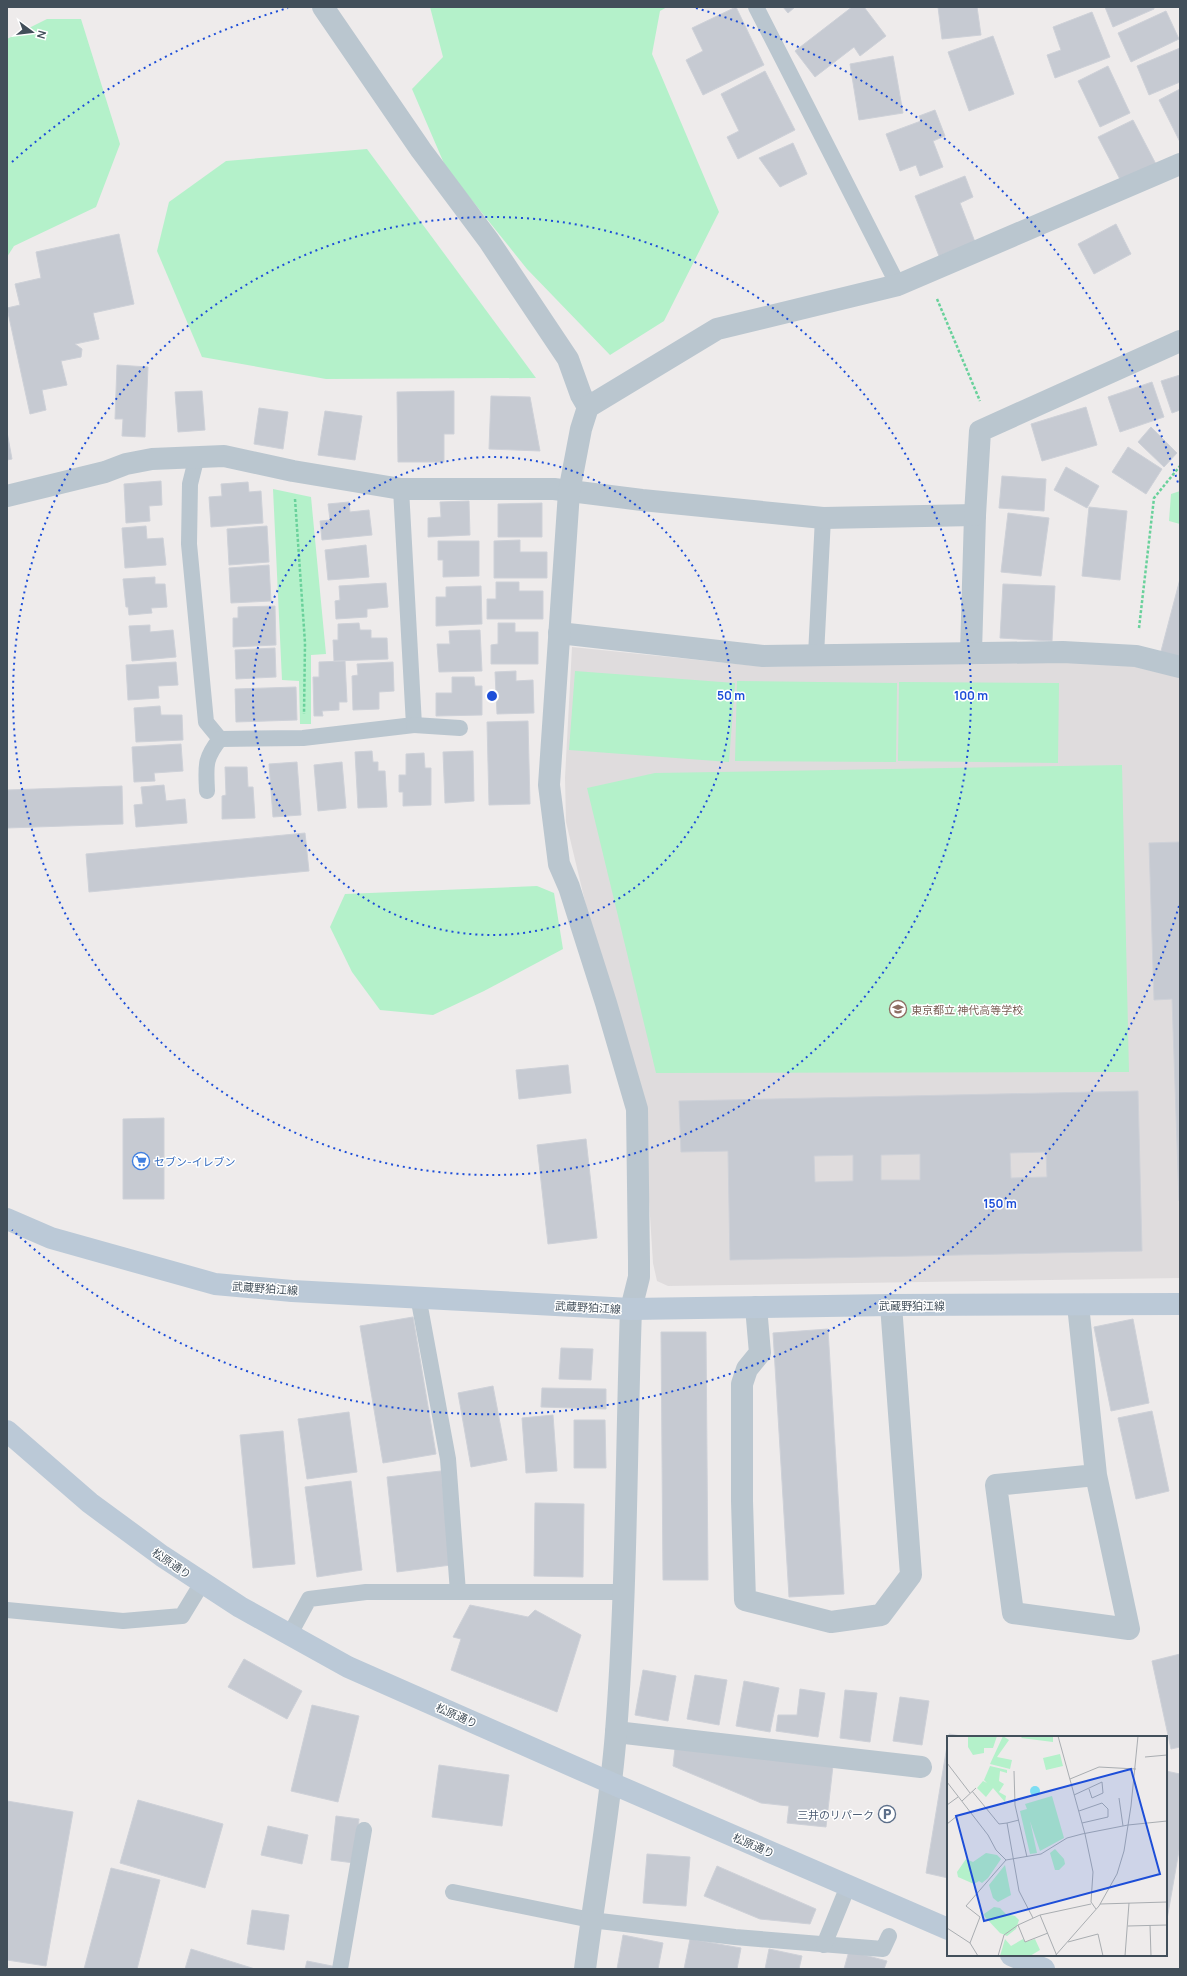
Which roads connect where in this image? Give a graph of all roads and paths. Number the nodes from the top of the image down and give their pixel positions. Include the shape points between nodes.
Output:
1 (323, 7) edge
2 (756, 7) edge
3 (1180, 164) edge
4 (926, 273) junction
5 (898, 285) junction
6 (1180, 341) edge
7 (588, 407) junction
8 (991, 426) junction
9 (196, 456) junction
10 (1180, 466) edge
11 (293, 471) junction
12 (401, 489) junction
13 (569, 492) junction
14 (7, 496) edge
15 (975, 515) junction
16 (823, 518) junction
17 (559, 633) junction
18 (971, 652) junction
19 (816, 655) junction
20 (1136, 656) junction
21 (1180, 667) edge
22 (414, 725) junction
23 (460, 728) dead end
24 (303, 738) junction
25 (220, 739) junction
26 (207, 791) dead end
27 (7, 1219) edge
28 (418, 1296) junction
29 (1180, 1304) edge
30 (891, 1305) junction
31 (1078, 1305) junction
32 (756, 1307) junction
33 (631, 1309) junction
34 (7, 1431) edge
35 (1096, 1475) junction
36 (202, 1583) junction
37 (458, 1592) junction
38 (623, 1592) junction
39 (7, 1610) edge
40 (290, 1634) junction
41 (616, 1732) junction
42 (921, 1767) dead end
43 (611, 1783) junction
44 (364, 1830) dead end
45 (848, 1886) junction
46 (452, 1892) dead end
47 (591, 1920) junction
48 (947, 1929) edge
49 (889, 1936) dead end
50 (824, 1945) junction
51 (1012, 1956) edge
52 (340, 1969) edge
53 (585, 1969) edge
54 (1044, 1969) edge

1 - 7 street via 489,241 568,359
2 - 5 lane
3 - 4 street
4 - 5 street
4 - 8 path
5 - 7 street via 717,329
6 - 8 street
7 - 13 street via 581,429
8 - 15 street via 980,431
9 - 11 street via 224,456
9 - 14 street via 152,459 126,464 105,472
9 - 25 lane via 190,484 190,552 206,722
10 - 20 path via 1154,498
11 - 12 street
11 - 24 path via 305,643
12 - 13 street via 554,489
12 - 22 lane
13 - 16 street
13 - 17 street
15 - 16 street
15 - 18 street
16 - 19 lane
17 - 19 street via 763,656
17 - 33 street via 549,785 559,864 606,1003 637,1109 639,1277
18 - 19 street
18 - 20 street via 1063,652
20 - 21 street
22 - 23 lane
22 - 24 lane
24 - 25 lane
25 - 26 lane via 209,752 206,767
27 - 28 main road, 武蔵野狛江線 via 51,1238 215,1284 292,1291
28 - 33 main road, 武蔵野狛江線
28 - 37 lane via 448,1459
29 - 31 main road, 武蔵野狛江線
30 - 31 main road, 武蔵野狛江線
30 - 32 main road, 武蔵野狛江線
30 - 32 street via 911,1575 881,1615 831,1622 745,1600 742,1384 747,1369 760,1352
31 - 35 street
32 - 33 main road, 武蔵野狛江線
33 - 38 street
34 - 36 main road, 松原通り via 90,1503
35 - 35 street via 1130,1629 1013,1613 996,1485
36 - 39 lane via 182,1616 123,1621
36 - 40 main road, 松原通り
37 - 38 lane
37 - 40 lane via 366,1592 309,1599
38 - 41 street
40 - 43 main road, 松原通り via 348,1667
41 - 42 street
41 - 43 street
43 - 45 main road, 松原通り
43 - 47 street
44 - 52 lane
45 - 48 main road, 松原通り
45 - 50 lane
46 - 47 lane
47 - 50 lane
47 - 53 street
49 - 50 lane via 883,1949
51 - 54 main road

